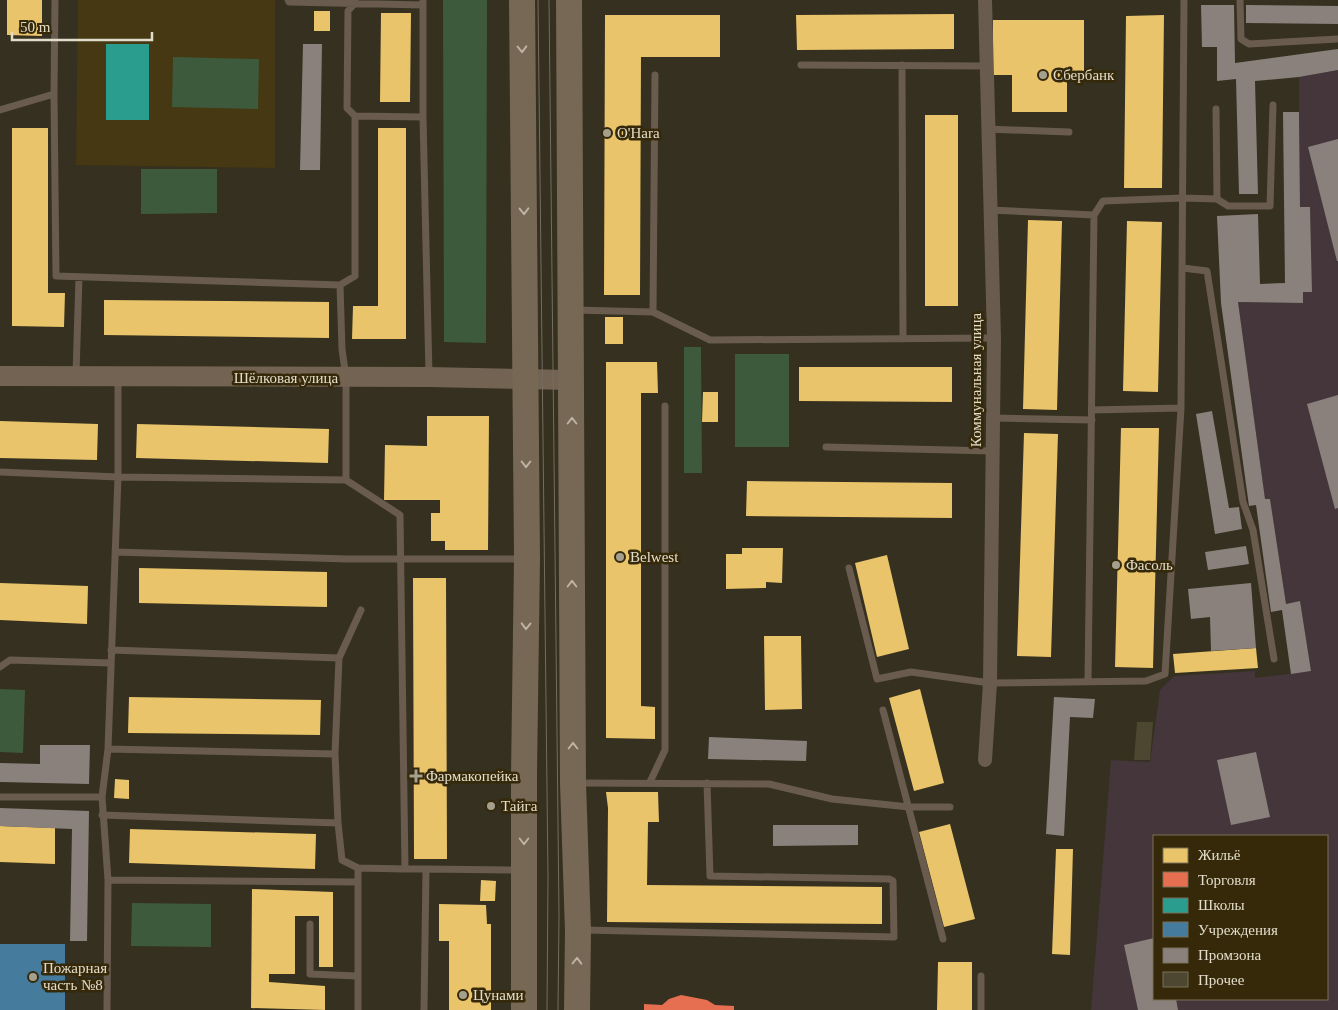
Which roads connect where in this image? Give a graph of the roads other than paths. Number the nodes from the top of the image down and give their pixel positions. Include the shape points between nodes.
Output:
1 (55, 0) edge
2 (288, 0) edge
3 (522, 0) edge
4 (569, 0) edge
5 (985, 0) edge
6 (1184, 0) edge
7 (1240, 0) edge
8 (355, 2) edge
9 (423, 3) edge
10 (1338, 39) edge
11 (801, 65) dead end
12 (902, 65) junction
13 (985, 66) junction
14 (655, 75) dead end
15 (54, 94) junction
16 (1273, 105) dead end
17 (1216, 109) dead end
18 (0, 110) edge
19 (355, 116) junction
20 (424, 117) junction
21 (987, 128) junction
22 (1069, 132) dead end
23 (1183, 198) junction
24 (1217, 199) junction
25 (990, 210) junction
26 (1094, 215) junction
27 (1183, 268) junction
28 (79, 277) junction
29 (340, 286) junction
30 (572, 310) junction
31 (653, 312) junction
32 (994, 338) junction
33 (903, 339) junction
34 (0, 376) edge
35 (76, 377) junction
36 (118, 377) junction
37 (429, 377) junction
38 (346, 378) junction
39 (526, 380) junction
40 (572, 380) junction
41 (665, 406) dead end
42 (1181, 408) junction
43 (1092, 410) junction
44 (994, 418) junction
45 (1092, 420) junction
46 (826, 447) dead end
47 (992, 451) junction
48 (0, 472) edge
49 (118, 477) junction
50 (346, 480) junction
51 (115, 552) junction
52 (401, 558) junction
53 (527, 559) junction
54 (849, 568) dead end
55 (361, 610) dead end
56 (111, 650) junction
57 (339, 658) junction
58 (1274, 659) dead end
59 (111, 663) junction
60 (0, 667) edge
61 (1088, 681) junction
62 (990, 683) junction
63 (883, 710) dead end
64 (108, 748) junction
65 (335, 754) junction
66 (985, 760) dead end
67 (650, 782) junction
68 (573, 783) junction
69 (707, 783) junction
70 (0, 797) edge
71 (102, 798) junction
72 (909, 806) junction
73 (950, 807) dead end
74 (102, 816) junction
75 (338, 823) junction
76 (358, 868) junction
77 (426, 869) junction
78 (405, 870) junction
79 (524, 870) junction
80 (108, 880) junction
81 (358, 882) junction
82 (310, 924) dead end
83 (578, 931) junction
84 (942, 940) dead end
85 (358, 976) junction
86 (981, 976) dead end
87 (107, 1010) edge
88 (358, 1010) edge
89 (424, 1010) edge
90 (524, 1010) edge
91 (576, 1010) edge
92 (981, 1010) edge

1 - 15 lane
2 - 8 lane
3 -> 39 highway
4 - 30 highway
5 - 13 street, Коммунальная улица
6 - 23 lane
7 - 10 lane via 1241,39 1249,44
8 - 9 lane
8 - 19 lane via 348,11 347,98 347,108
9 - 20 lane
11 - 12 lane
12 - 13 lane
12 - 33 lane
13 - 21 street, Коммунальная улица
14 - 31 lane
15 - 18 lane
15 - 28 lane via 56,276
16 - 24 lane via 1270,206 1228,206
17 - 24 lane
19 - 20 lane
19 - 29 lane via 355,276
20 - 37 lane
21 - 22 lane
21 - 25 street, Коммунальная улица
23 - 24 lane
23 - 26 lane via 1103,201
23 - 27 lane
25 - 26 lane
25 - 32 street, Коммунальная улица
26 - 43 lane
27 - 42 lane
27 - 58 lane via 1207,271 1243,502 1254,530
28 - 29 lane
28 - 35 lane
29 - 38 lane
30 - 31 lane
30 - 40 highway
31 - 33 lane via 710,340
32 - 33 lane
32 - 44 street, Коммунальная улица
34 - 35 street, Шёлковая улица
35 - 36 street, Шёлковая улица
36 - 38 street, Шёлковая улица
36 - 49 lane
37 - 38 street, Шёлковая улица
37 - 39 street, Шёлковая улица
38 - 50 lane
39 - 40 street, Шёлковая улица
39 -> 53 highway
68 -> 40 highway
41 - 67 lane via 666,750
42 - 43 lane
42 - 61 lane via 1165,674 1146,681
43 - 45 lane
44 - 45 lane
44 - 47 street, Коммунальная улица
45 - 61 lane
46 - 47 lane
47 - 62 street, Коммунальная улица
48 - 49 lane
49 - 50 lane
49 - 51 lane
50 - 52 lane via 400,516
51 - 52 lane
51 - 56 lane
52 - 53 lane
52 - 78 lane
53 -> 79 highway
54 - 62 lane via 877,679 911,672
55 - 57 lane
56 - 57 lane
56 - 59 lane
57 - 65 lane
59 - 60 lane via 10,660
59 - 64 lane
61 - 62 lane
62 - 66 street, Коммунальная улица
63 - 72 lane
64 - 65 lane
64 - 71 lane
65 - 75 lane
67 - 68 lane
67 - 69 lane
68 - 83 highway
69 - 72 lane via 769,784 832,799
69 - 83 lane via 710,876 889,879 893,881 894,938
70 - 71 lane
71 - 74 lane
72 - 73 lane
72 - 84 lane
74 - 75 lane
74 - 80 lane
75 - 76 lane via 342,860
76 - 78 lane
76 - 81 lane
77 - 78 lane
77 - 79 lane
77 - 89 lane
79 - 90 highway
80 - 81 lane
80 - 87 lane
81 - 85 lane
82 - 85 lane via 310,974
91 -> 83 highway
85 - 88 lane
86 - 92 lane

